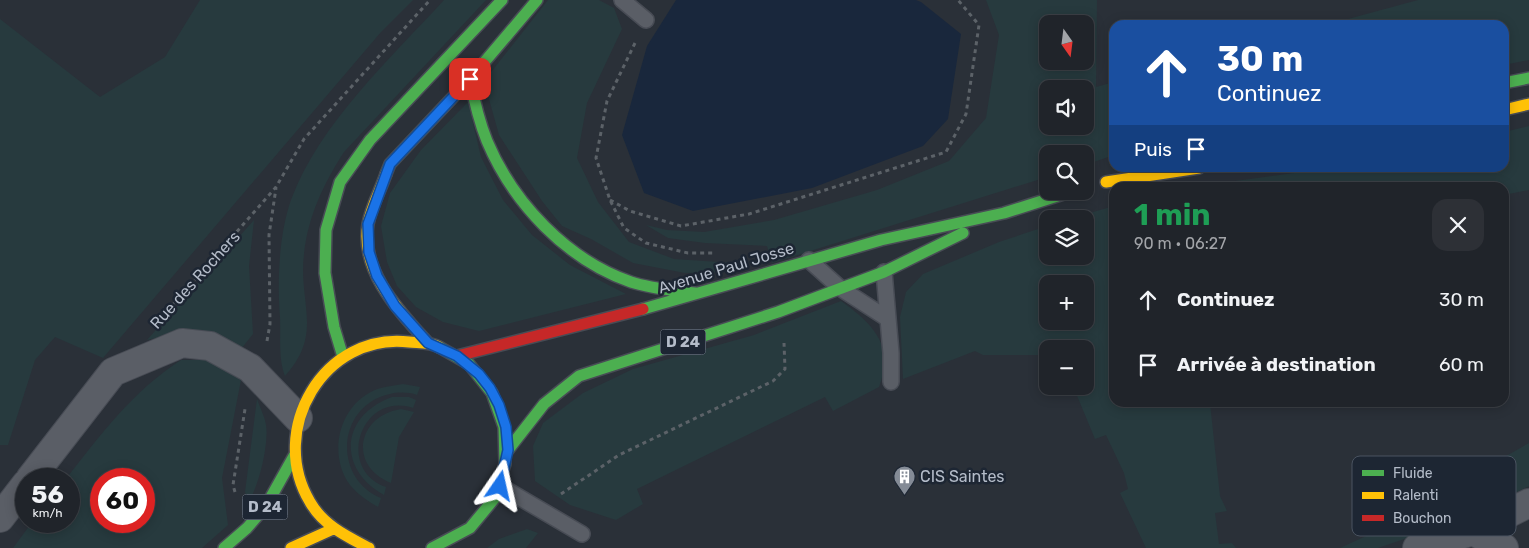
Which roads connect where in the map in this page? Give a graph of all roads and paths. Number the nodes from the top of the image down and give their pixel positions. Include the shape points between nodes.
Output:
1 (430, 0) edge
2 (502, 0) edge
3 (537, 0) edge
4 (622, 0) edge
5 (958, 0) edge
6 (646, 20) dead end
7 (1529, 78) edge
8 (470, 79) junction
9 (1509, 81) edge
10 (1529, 104) edge
11 (1509, 109) edge
12 (1126, 172) edge
13 (1148, 172) edge
14 (1174, 172) edge
15 (1109, 182) edge
16 (1112, 182) edge
17 (1099, 184) junction
18 (610, 200) dead end
19 (1045, 200) edge
20 (1004, 213) junction
21 (809, 260) junction
22 (884, 272) junction
23 (840, 288) junction
24 (695, 293) junction
25 (888, 319) junction
26 (159, 320) dead end
27 (428, 343) junction
28 (457, 356) junction
29 (343, 357) junction
30 (891, 382) dead end
31 (298, 418) junction
32 (508, 450) junction
33 (294, 456) junction
34 (39, 468) edge
35 (500, 486) junction
36 (15, 498) edge
37 (1529, 502) edge
38 (1516, 509) edge
39 (0, 518) edge
40 (333, 529) junction
41 (582, 534) dead end
42 (460, 535) junction
43 (1457, 536) edge
44 (1482, 536) edge
45 (224, 548) edge
46 (291, 548) edge
47 (369, 548) edge
48 (432, 548) edge
49 (455, 548) edge
50 (1417, 548) edge
51 (1504, 548) edge

1 - 26 path, Rue des Rochers via 304,139 276,187
2 - 29 main road via 370,140 340,182 326,230 325,273 334,327
3 - 8 main road
4 - 6 lane
5 - 18 path via 979,25 966,114 946,152 749,214 681,226 630,211
7 - 9 main road
8 - 24 main road via 472,96 488,145 509,182 544,228 584,258 625,279
8 - 27 main road via 390,164 368,224 369,252 377,276 395,306
10 - 11 main road
12 - 17 lane
13 - 17 main road
14 - 16 main road
15 - 17 main road
19 - 20 main road, Avenue Paul Josse / D 24
20 - 21 main road, Avenue Paul Josse / D 24
20 - 22 main road, Avenue Paul Josse / D 24
21 - 23 lane
21 - 24 main road, Avenue Paul Josse / D 24
22 - 23 main road, Avenue Paul Josse / D 24
22 - 25 lane
23 - 25 lane
23 - 32 main road, Avenue Paul Josse / D 24 via 778,312 579,376 544,404
24 - 28 main road, Avenue Paul Josse / D 24 via 649,308
25 - 30 lane
27 - 28 main road
27 - 29 main road via 392,340 367,346
28 - 32 main road via 479,374 499,405 506,427
29 - 31 main road via 319,378 306,397
31 - 33 main road
31 - 34 street, Rue des Rochers via 250,368 210,346 182,343 113,372
32 - 35 main road
33 - 40 main road via 300,483 311,504
33 - 45 main road, D 24 via 266,506
35 - 41 lane
35 - 42 main road via 486,511
36 - 39 street
37 - 38 street
40 - 46 main road
40 - 47 main road
42 - 48 main road
42 - 49 main road
43 - 50 street
44 - 51 street

